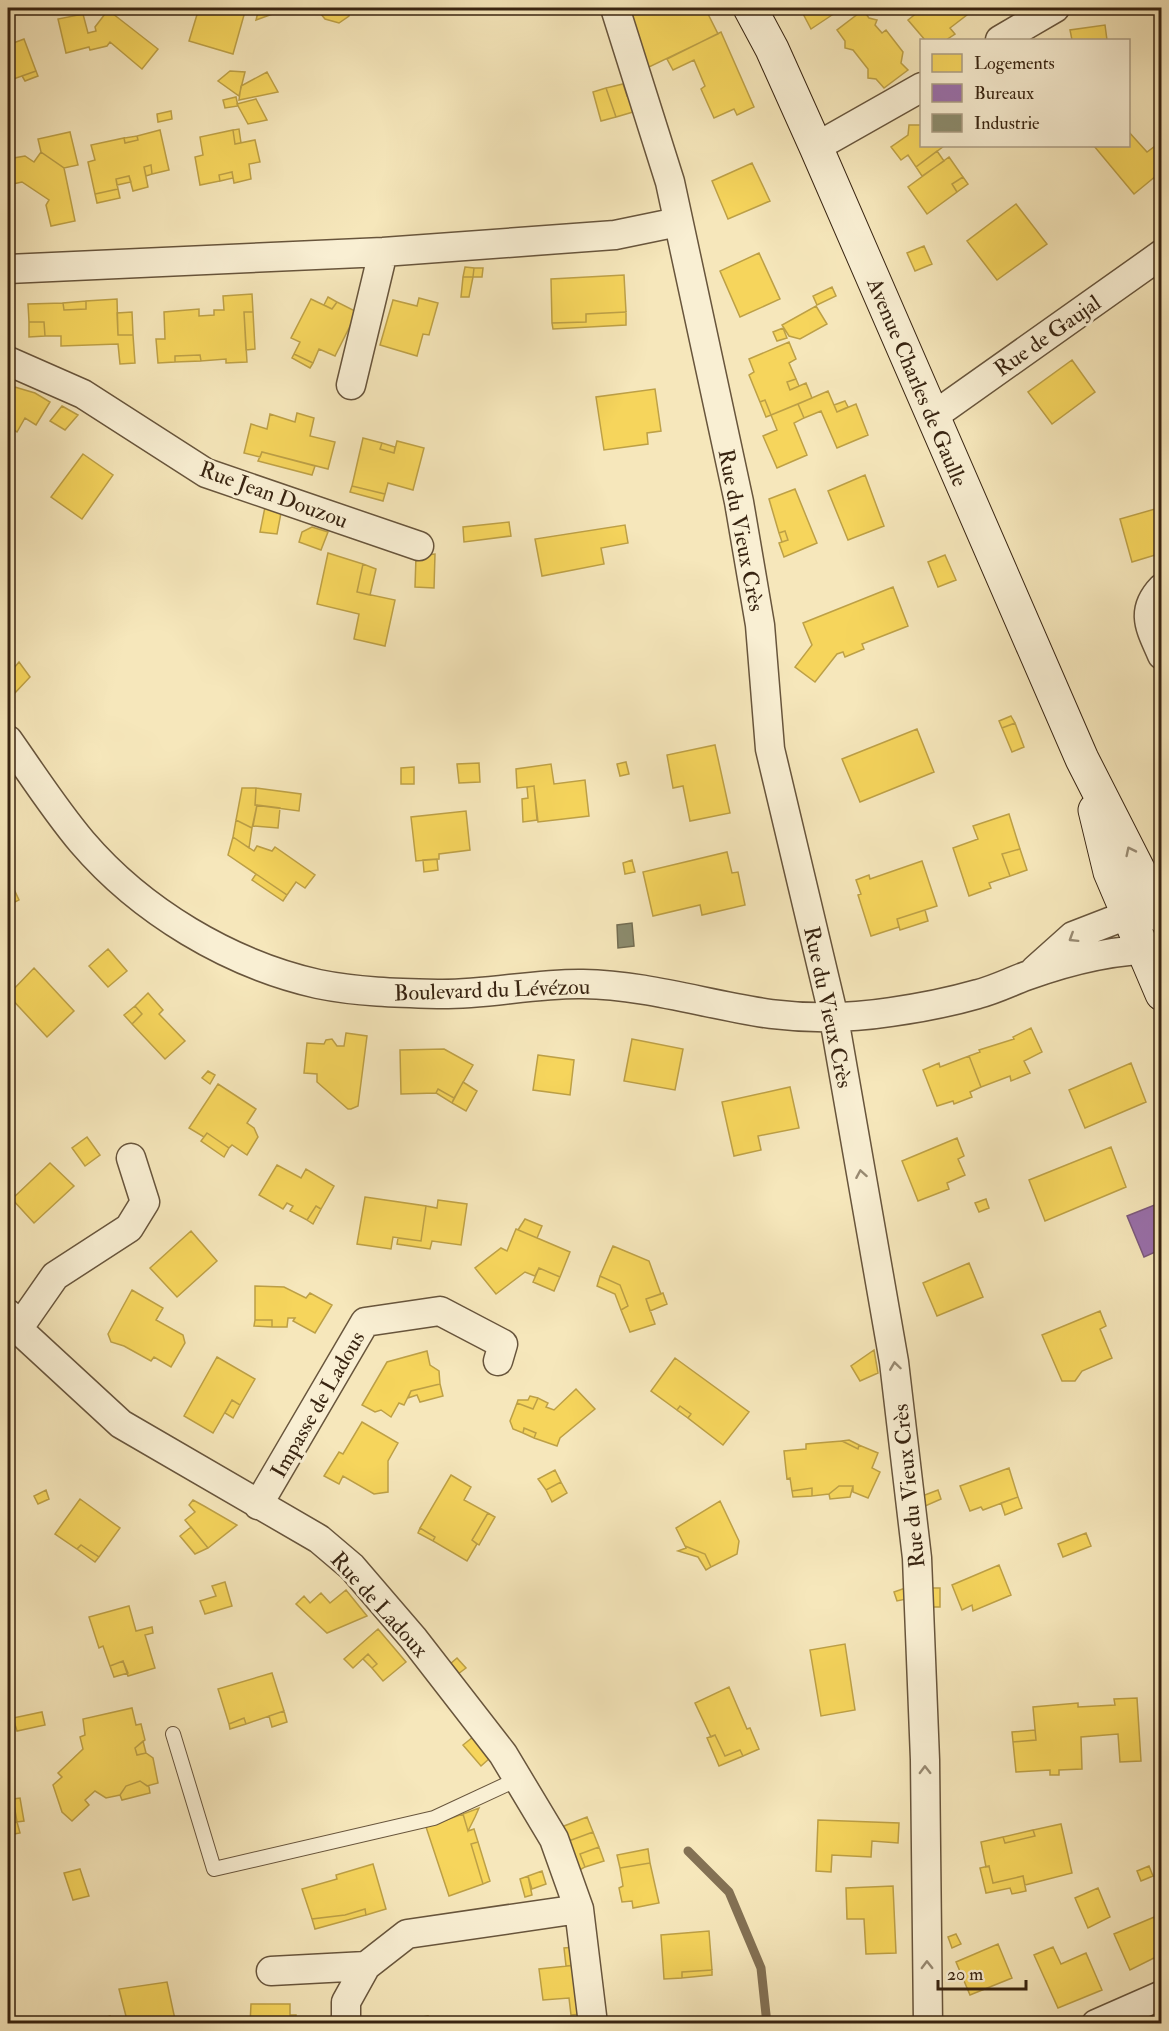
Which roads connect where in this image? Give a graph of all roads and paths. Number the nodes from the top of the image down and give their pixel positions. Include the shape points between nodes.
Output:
1 (615, 8) edge
2 (750, 8) edge
3 (1055, 8) edge
4 (1002, 39) edge
5 (920, 88) edge
6 (816, 147) junction
7 (678, 222) junction
8 (383, 252) junction
9 (1161, 254) edge
10 (8, 269) edge
11 (8, 361) edge
12 (351, 385) dead end
13 (932, 417) junction
14 (420, 546) dead end
15 (1161, 588) edge
16 (1161, 655) edge
17 (8, 740) edge
18 (1082, 759) junction
19 (1153, 928) edge
20 (1161, 994) edge
21 (834, 1018) junction
22 (131, 1158) dead end
23 (13, 1322) edge
24 (498, 1361) dead end
25 (258, 1505) junction
26 (173, 1734) dead end
27 (518, 1779) junction
28 (579, 1909) junction
29 (366, 1966) junction
30 (271, 1971) dead end
31 (1161, 1995) edge
32 (346, 2024) edge
33 (593, 2024) edge
34 (928, 2024) edge
35 (1096, 2024) edge

1 - 7 street, Rue du Vieux Crès via 670,183
2 - 6 main road, Avenue Charles de Gaulle
3 - 4 street
5 - 6 street
6 - 13 main road, Avenue Charles de Gaulle
7 - 8 street via 615,235
7 - 21 street, Rue du Vieux Crès via 739,502 760,625 770,748
8 - 10 street
8 - 12 street
9 - 13 street, Rue de Gaujal
11 - 14 street, Rue Jean Douzou via 82,394 206,473
13 - 18 main road, Avenue Charles de Gaulle
15 - 16 street via 1150,600 1148,622
17 - 21 street, Boulevard du Lévézou via 83,843 111,872 151,906 203,940 262,966 317,983 373,992 442,994 583,984 657,991 772,1014
19 -> 18 main road, Avenue Charles de Gaulle
18 - 19 main road, Avenue Charles de Gaulle via 1110,872
19 - 20 main road, Avenue Charles de Gaulle
19 - 21 street, Boulevard du Lévézou via 1096,955 979,994 892,1012
34 -> 21 street, Rue du Vieux Crès via 925,1760 917,1558 894,1362
22 - 23 street via 145,1202 129,1228 55,1276
23 - 25 street, Rue de Ladoux via 121,1424
24 - 25 street, Impasse de Ladous via 503,1344 440,1311 365,1322
25 - 27 street, Rue de Ladoux via 319,1539 352,1567 413,1638
26 - 27 lane via 214,1869 434,1818
27 - 28 street, Rue de Ladoux via 554,1839
28 - 29 street via 407,1934
28 - 33 street, Rue de Ladoux
29 - 30 street
29 - 32 street via 346,2002
31 - 35 street

